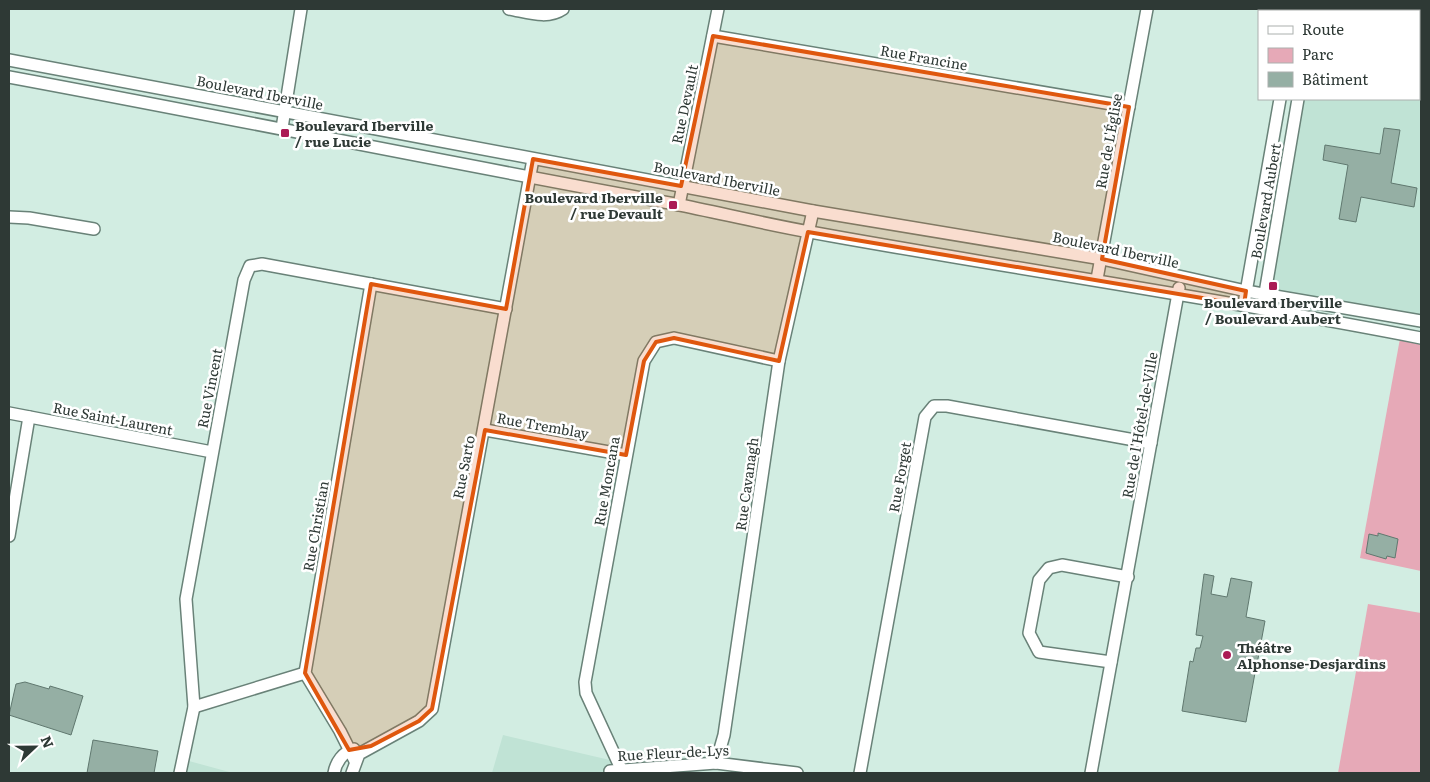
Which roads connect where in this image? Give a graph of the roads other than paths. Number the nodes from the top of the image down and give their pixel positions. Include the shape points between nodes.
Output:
1 (301, 9) edge
2 (509, 9) edge
3 (563, 9) edge
4 (718, 9) edge
5 (1147, 9) edge
6 (713, 36) junction
7 (9, 60) edge
8 (9, 77) edge
9 (1280, 100) edge
10 (1298, 100) edge
11 (1130, 107) junction
12 (284, 111) junction
13 (282, 128) junction
14 (533, 159) junction
15 (529, 179) junction
16 (681, 186) junction
17 (679, 205) junction
18 (813, 211) junction
19 (9, 217) edge
20 (94, 229) dead end
21 (808, 232) junction
22 (1102, 259) junction
23 (1180, 278) junction
24 (1097, 279) junction
25 (371, 284) junction
26 (1246, 291) junction
27 (1265, 293) junction
28 (1178, 294) junction
29 (1244, 305) junction
30 (1262, 308) junction
31 (506, 309) junction
32 (1420, 320) edge
33 (1419, 337) edge
34 (779, 361) junction
35 (9, 413) edge
36 (29, 417) junction
37 (485, 430) junction
38 (1150, 443) junction
39 (212, 452) junction
40 (626, 455) junction
41 (9, 536) edge
42 (1128, 577) junction
43 (1111, 662) junction
44 (305, 673) junction
45 (194, 707) junction
46 (371, 746) junction
47 (610, 748) junction
48 (350, 750) junction
49 (355, 761) junction
50 (716, 763) junction
51 (609, 772) edge
52 (623, 772) edge
53 (180, 773) edge
54 (334, 773) edge
55 (352, 773) edge
56 (797, 773) edge
57 (860, 773) edge
58 (1091, 773) edge

1 - 12 street
2 - 3 street via 543,15
4 - 6 street, Rue Devault
5 - 11 street, Rue de L'Église
6 - 11 street, Rue Francine
6 - 16 street, Rue Devault
7 - 12 street, Boulevard Iberville
8 - 13 street
9 - 26 street, Boulevard Aubert
10 - 27 street, Boulevard Aubert
11 - 22 street, Rue de L'Église
12 - 13 street
12 - 14 street, Boulevard Iberville
13 - 15 street
14 - 15 street, Rue Sarto
14 - 16 street, Boulevard Iberville
15 - 17 street
15 - 31 street, Rue Sarto
16 - 17 street, Rue Devault
16 - 18 street, Boulevard Iberville
17 - 21 street
18 - 21 street, Rue Cavanagh
18 - 22 street, Boulevard Iberville
19 - 20 street
21 - 24 street
21 - 34 street, Rue Cavanagh
22 - 23 street, Boulevard Iberville
22 - 24 street, Rue de L'Église
23 - 26 street, Boulevard Iberville
23 - 28 street, Rue de l'Hôtel-de-Ville
24 - 28 street
25 - 31 street, Rue Vincent
25 - 39 street, Rue Vincent via 262,264 250,266 244,280
25 - 44 street, Rue Christian
26 - 27 street, Boulevard Iberville
26 - 29 street, Boulevard Aubert
27 - 30 street, Boulevard Aubert
27 - 32 street, Boulevard Iberville
28 - 29 street
28 - 38 street, Rue de l'Hôtel-de-Ville
29 - 30 street
30 - 33 street
31 - 37 street, Rue Sarto
32 - 33 street
34 - 40 street, Rue Moncana via 674,338 656,342 644,361
34 - 50 street, Rue Cavanagh via 724,735
35 - 36 street, Rue Saint-Laurent
36 - 39 street, Rue Saint-Laurent
36 - 41 street
37 - 40 street, Rue Tremblay
37 - 46 street, Rue Sarto via 432,709 419,721
38 - 42 street, Rue de l'Hôtel-de-Ville
38 - 57 street, Rue Forget via 934,406 925,418
39 - 45 street, Rue Vincent via 186,599
40 - 47 street, Rue Moncana via 585,682 586,693
42 - 43 street, Rue de l'Hôtel-de-Ville
42 - 43 street via 1062,565 1049,568 1039,580 1030,633 1039,652
43 - 58 street, Rue de l'Hôtel-de-Ville
44 - 45 street
44 - 48 street
45 - 53 street, Rue Vincent
46 - 48 street, Rue Sarto
46 - 49 street, Rue Sarto
47 - 51 street, Rue Moncana
47 - 52 street, Rue Moncana
48 - 49 street
48 - 54 street via 336,765
49 - 55 street
50 - 52 street, Rue Fleur-de-Lys
50 - 56 street, Rue Fleur-de-Lys
51 - 52 street, Rue Fleur-de-Lys

